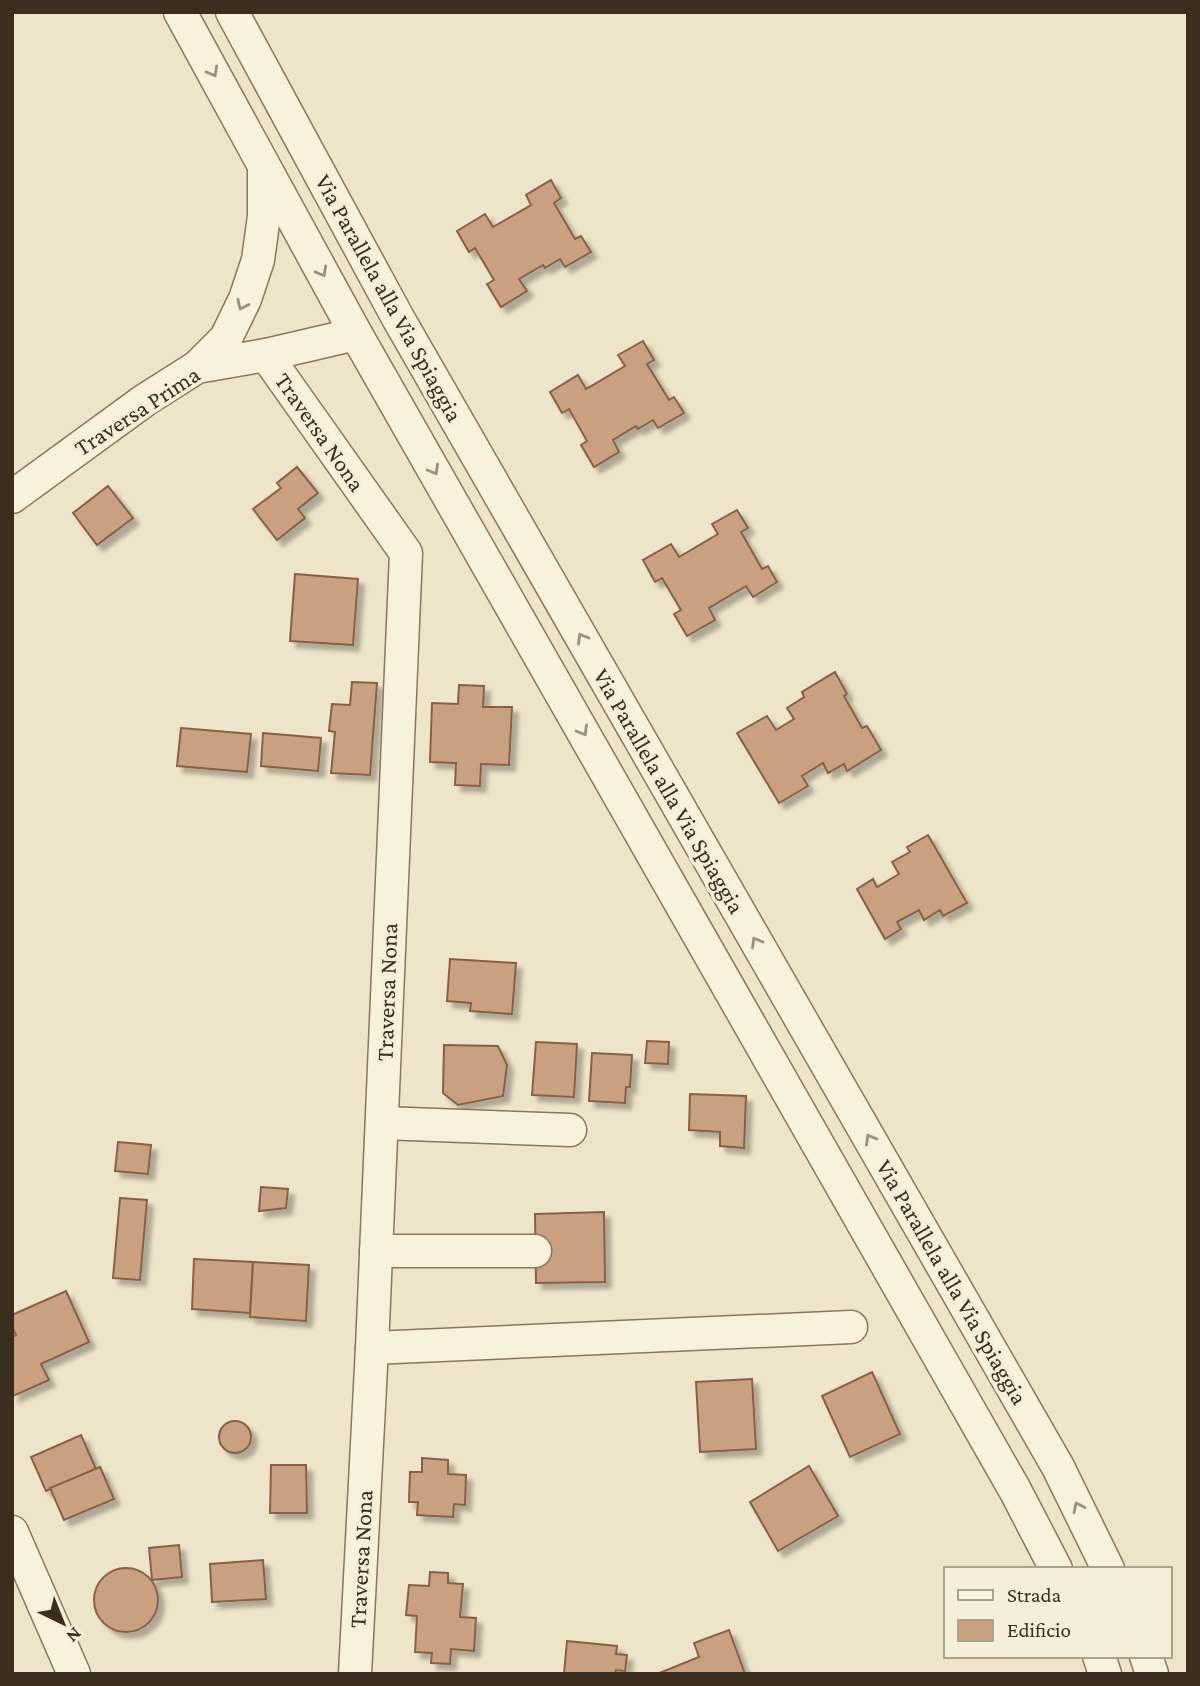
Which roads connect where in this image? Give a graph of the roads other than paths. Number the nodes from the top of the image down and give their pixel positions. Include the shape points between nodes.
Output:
1 (180, 12) edge
2 (232, 12) edge
3 (264, 167) junction
4 (356, 334) junction
5 (266, 355) junction
6 (197, 367) junction
7 (12, 497) edge
8 (382, 1123) junction
9 (570, 1130) dead end
10 (376, 1251) junction
11 (535, 1251) dead end
12 (851, 1327) dead end
13 (372, 1348) junction
14 (12, 1532) edge
15 (1055, 1567) edge
16 (1107, 1567) edge
17 (74, 1674) edge
18 (355, 1674) edge

1 -> 3 street, Via Parallela alla Via Spiaggia
16 -> 2 street, Via Parallela alla Via Spiaggia via 1058,1467 398,318
3 -> 4 street, Via Parallela alla Via Spiaggia
3 -> 6 street via 258,260 245,299 226,338
4 - 5 street, Traversa Prima
4 -> 15 street, Via Parallela alla Via Spiaggia
5 - 6 street, Traversa Prima
5 - 8 street, Traversa Nona via 406,553
6 - 7 street, Traversa Prima
8 - 9 street
8 - 10 street, Traversa Nona
10 - 11 street
10 - 13 street, Traversa Nona
12 - 13 street
13 - 18 street, Traversa Nona
14 - 17 street

